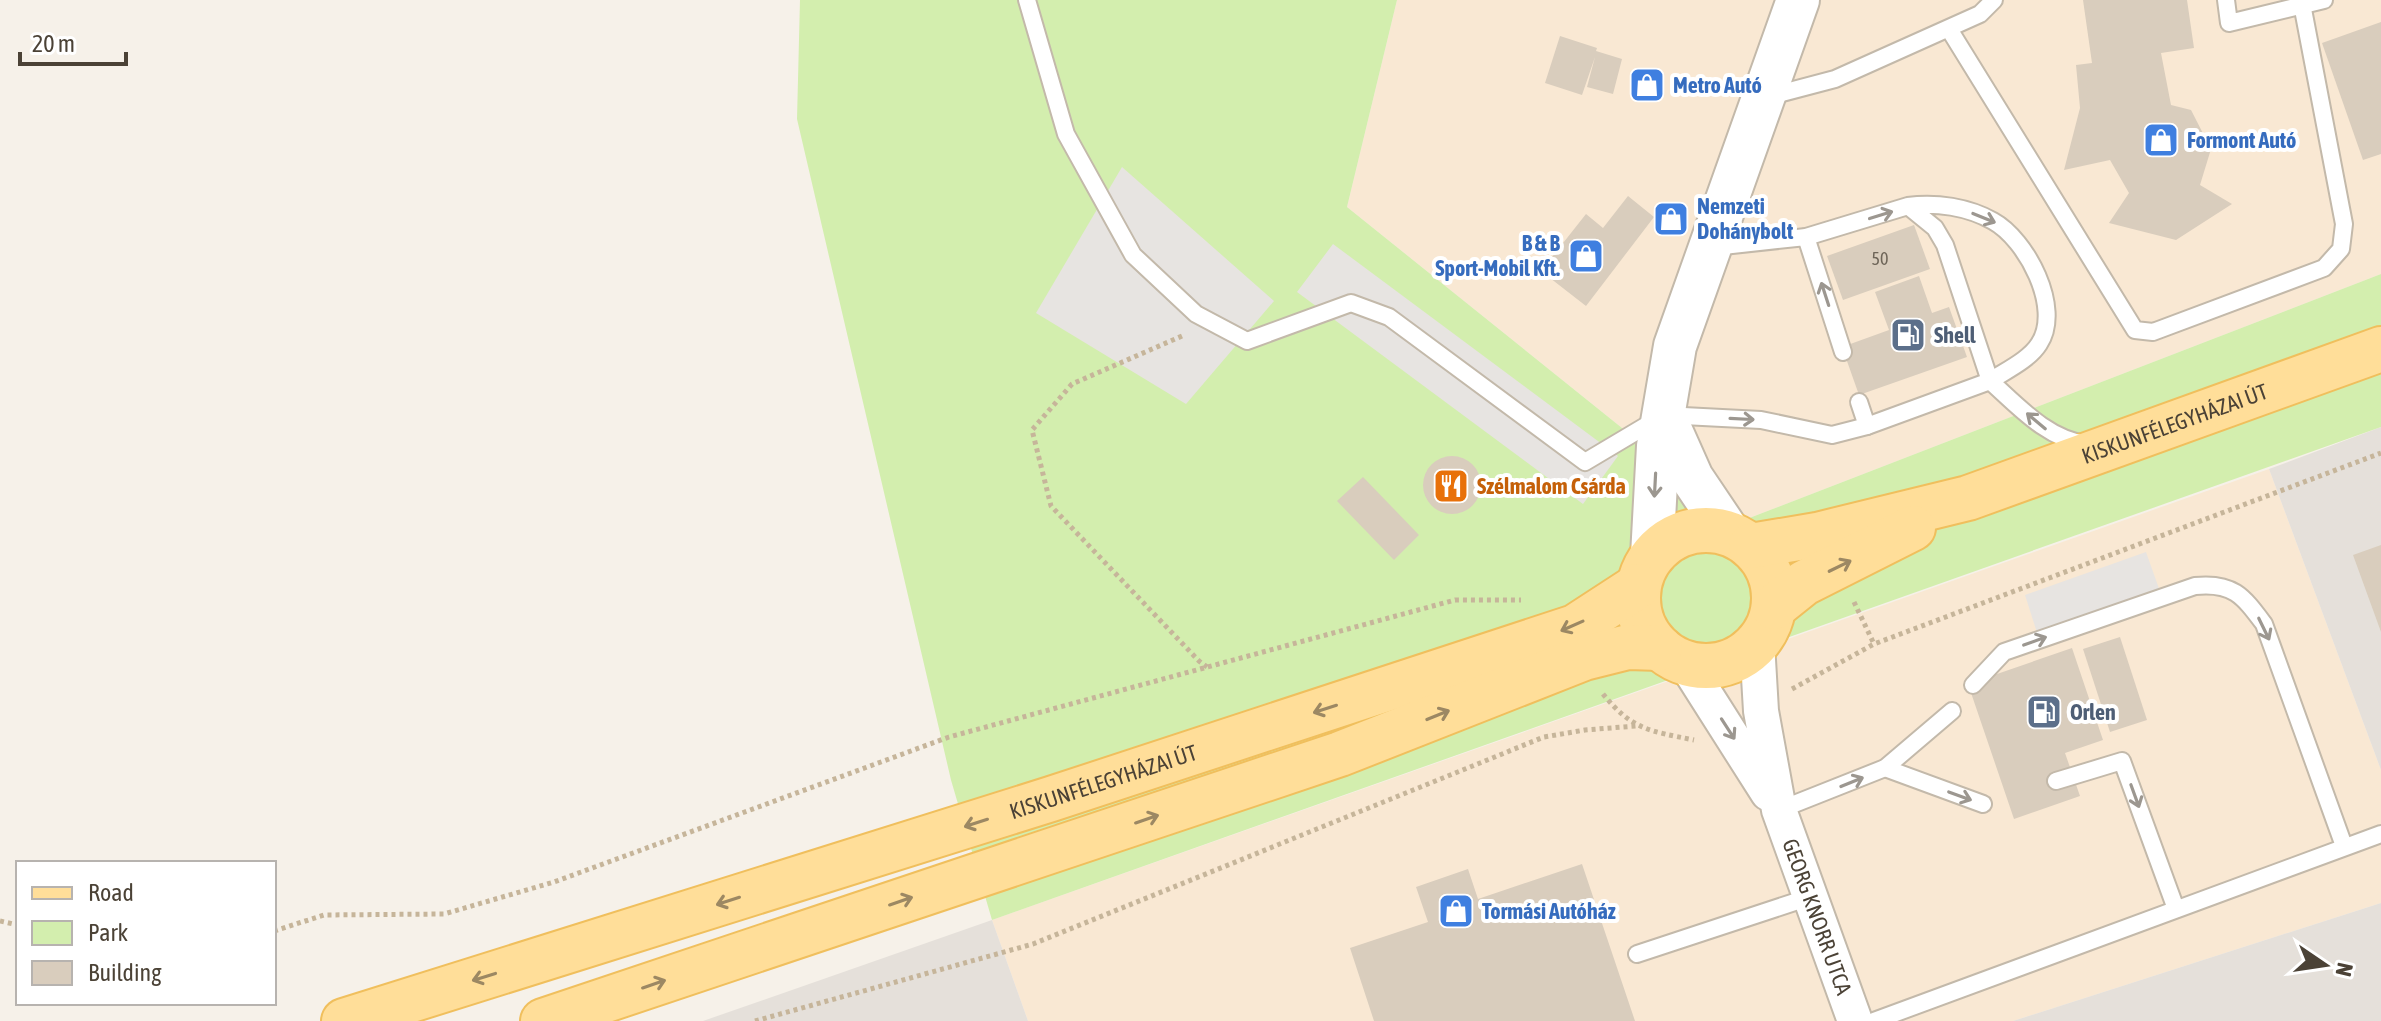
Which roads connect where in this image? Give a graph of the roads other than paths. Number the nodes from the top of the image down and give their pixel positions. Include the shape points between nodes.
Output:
1 (1027, 0) edge
2 (1798, 0) edge
3 (1994, 0) edge
4 (2226, 0) edge
5 (2324, 0) edge
6 (2302, 4) junction
7 (1949, 29) junction
8 (1765, 97) junction
9 (1908, 206) junction
10 (1806, 237) junction
11 (1709, 248) junction
12 (2381, 349) edge
13 (1843, 352) dead end
14 (1990, 381) junction
15 (1859, 402) dead end
16 (1664, 415) junction
17 (1867, 426) junction
18 (2107, 447) junction
19 (1968, 498) junction
20 (1740, 540) junction
21 (1645, 571) junction
22 (1765, 625) junction
23 (1580, 642) junction
24 (1673, 656) junction
25 (1973, 685) dead end
26 (1952, 711) dead end
27 (1885, 768) junction
28 (2056, 781) dead end
29 (1983, 804) dead end
30 (1779, 810) junction
31 (2381, 834) edge
32 (2344, 846) junction
33 (1810, 897) junction
34 (2176, 909) junction
35 (1637, 954) dead end
36 (562, 1015) edge
37 (344, 1021) edge
38 (1855, 1021) edge
39 (1874, 1021) edge

1 - 16 lane via 1066,134 1133,255 1196,314 1247,341 1351,303 1389,317 1585,462
2 - 8 street
3 - 7 lane via 1980,14
4 - 6 lane via 2229,23
5 - 6 lane
6 - 7 lane via 2344,224 2341,249 2324,268 2153,332 2135,330
7 - 8 lane via 1835,79
8 - 11 street
10 -> 9 lane
9 - 14 lane via 1935,228 1945,245
9 -> 14 lane via 1931,203 1994,221 2025,251 2043,286 2047,312 2040,343
10 - 11 lane
13 -> 10 lane
11 - 16 street via 1675,346
12 - 18 main road, KISKUNFÉLEGYHÁZAI ÚT
14 - 17 lane
18 -> 14 lane via 2072,443 2046,429
15 - 17 lane
16 -> 17 lane via 1761,420 1832,435
16 - 20 street via 1692,478
16 -> 21 street
18 - 19 main road, KISKUNFÉLEGYHÁZAI ÚT
19 - 20 main road, KISKUNFÉLEGYHÁZAI ÚT via 1817,535
22 -> 19 main road, KISKUNFÉLEGYHÁZAI ÚT via 1804,583
20 - 21 main road via 1700,529 1687,532 1661,545
20 - 22 main road via 1770,574 1774,590
21 - 23 main road, KISKUNFÉLEGYHÁZAI ÚT
21 - 24 main road via 1638,603 1641,620 1648,635
22 - 24 main road via 1742,656 1724,664 1705,666
22 - 30 street, GEORG KNORR UTCA via 1761,711
23 - 24 main road, KISKUNFÉLEGYHÁZAI ÚT
36 -> 23 main road, KISKUNFÉLEGYHÁZAI ÚT via 1340,754
23 -> 37 main road, KISKUNFÉLEGYHÁZAI ÚT via 1066,794
24 -> 30 street, GEORG KNORR UTCA
25 -> 32 lane via 2004,652 2195,586 2231,589 2264,624
26 - 27 lane
27 -> 29 lane
30 -> 27 lane
28 -> 34 lane via 2122,761
30 - 33 street, GEORG KNORR UTCA
31 - 32 lane
32 - 34 lane
33 - 35 lane
33 - 38 street, GEORG KNORR UTCA
34 - 39 lane

